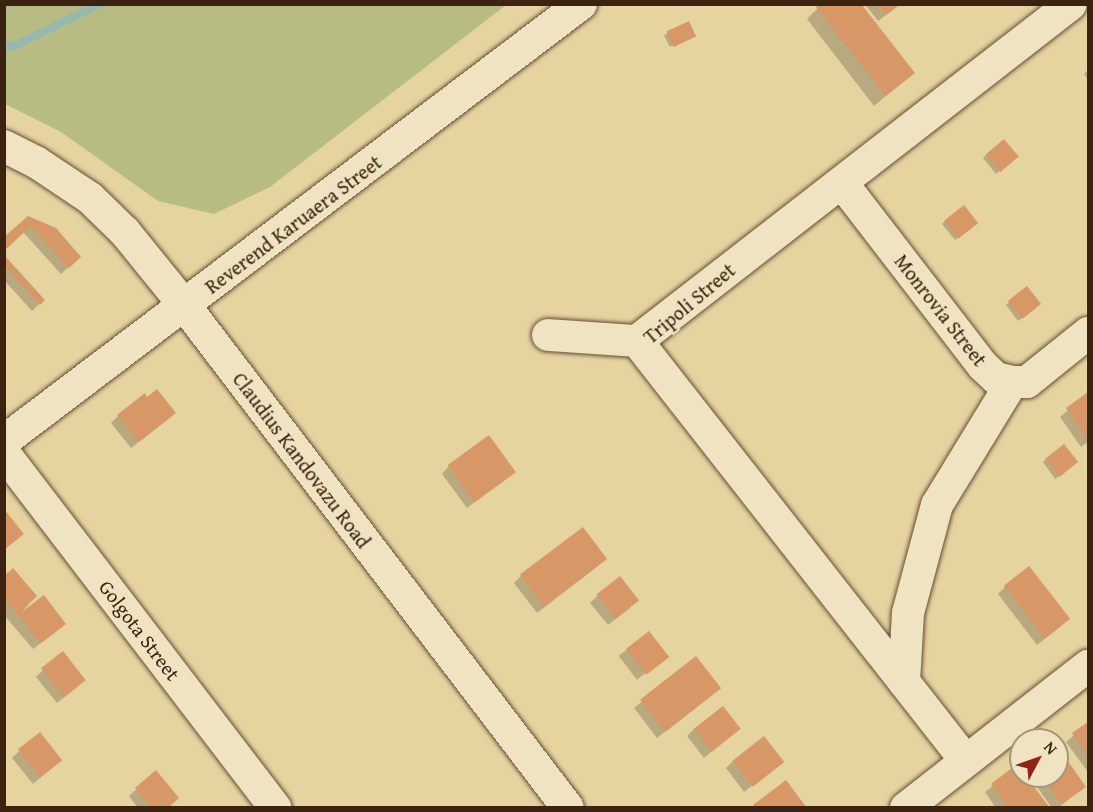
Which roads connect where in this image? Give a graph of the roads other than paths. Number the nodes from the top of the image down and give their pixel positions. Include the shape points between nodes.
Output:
1 (581, 4) edge
2 (1071, 4) edge
3 (4, 146) edge
4 (842, 183) junction
5 (185, 306) junction
6 (1089, 333) edge
7 (548, 335) dead end
8 (638, 341) junction
9 (1012, 382) junction
10 (4, 441) edge
11 (4, 453) edge
12 (1089, 666) edge
13 (904, 682) junction
14 (521, 746) junction
15 (966, 761) junction
16 (275, 807) edge
17 (568, 807) edge
18 (576, 807) edge
19 (906, 807) edge

1 - 5 street, Reverend Karuaera Street
2 - 4 street, Tripoli Street
3 - 5 street, Claudius Kandovazu Road via 90,198 125,232
4 - 8 street, Tripoli Street
4 - 9 street, Monrovia Street via 983,366 996,378
5 - 10 street, Reverend Karuaera Street
5 - 14 street, Claudius Kandovazu Road
6 - 9 street via 1026,382
7 - 8 street
8 - 13 street, Tripoli Street
9 - 13 street via 937,505 908,613
11 - 16 street, Golgota Street
12 - 15 street
13 - 15 street, Tripoli Street
14 - 17 street, Claudius Kandovazu Road
14 - 18 street
15 - 19 street

